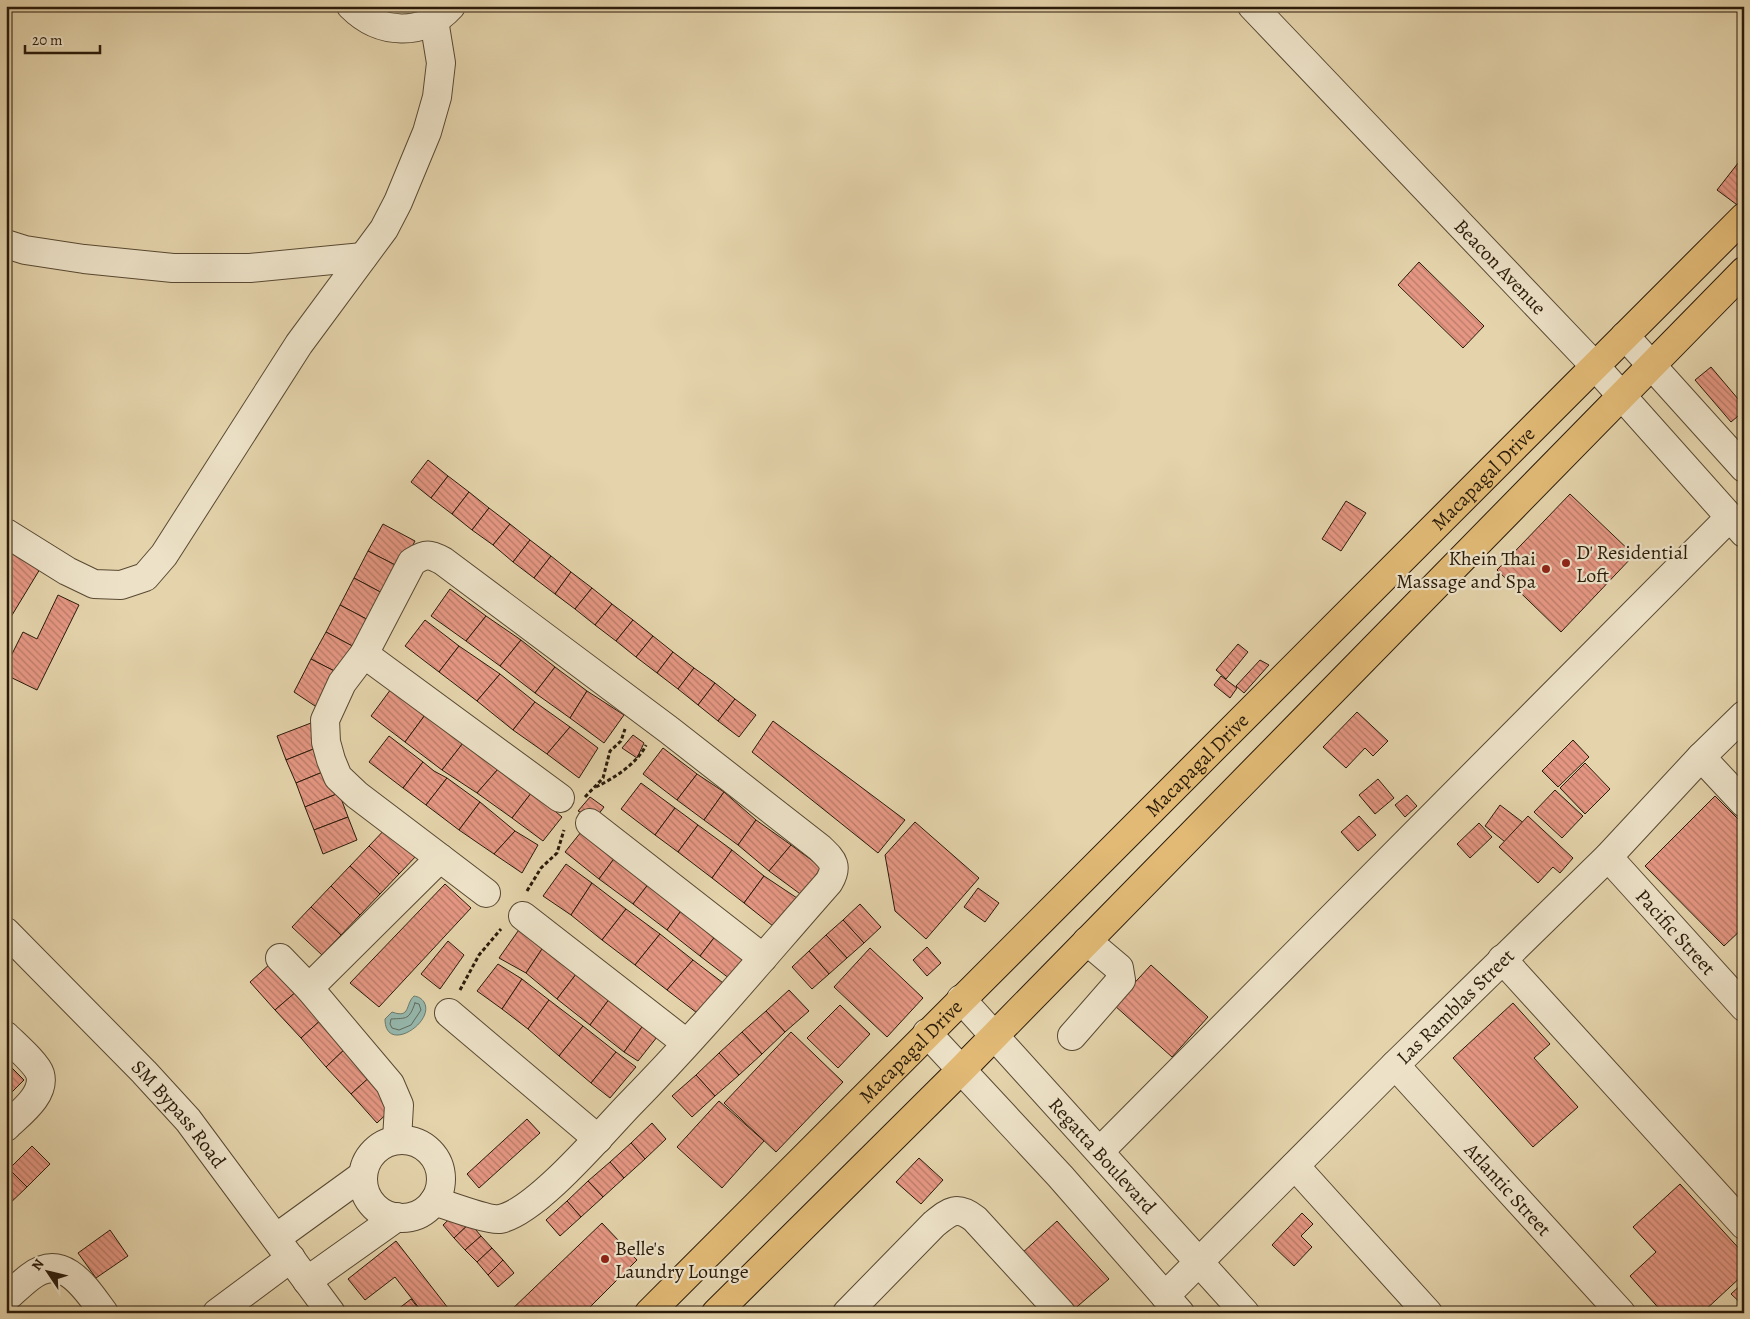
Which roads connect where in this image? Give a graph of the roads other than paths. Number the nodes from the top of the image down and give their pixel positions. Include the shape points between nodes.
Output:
1 (351, 6) edge
2 (1252, 6) edge
3 (443, 13) edge
4 (1744, 217) edge
5 (6, 244) edge
6 (363, 257) junction
7 (1744, 271) edge
8 (1625, 336) junction
9 (1651, 364) junction
10 (1595, 366) junction
11 (1621, 396) junction
12 (1744, 468) edge
13 (1737, 525) edge
14 (6, 533) edge
15 (364, 654) junction
16 (1744, 714) edge
17 (1702, 757) junction
18 (1744, 803) edge
19 (1608, 857) junction
20 (440, 858) junction
21 (486, 893) dead end
22 (517, 912) road end
23 (6, 932) edge
24 (1087, 941) junction
25 (280, 958) dead end
26 (763, 958) junction
27 (1502, 959) junction
28 (309, 988) junction
29 (961, 999) junction
30 (1744, 1007) edge
31 (449, 1012) road end
32 (927, 1033) junction
33 (6, 1036) edge
34 (995, 1036) junction
35 (1072, 1036) dead end
36 (686, 1043) junction
37 (1395, 1065) junction
38 (961, 1070) junction
39 (6, 1127) edge
40 (598, 1139) junction
41 (396, 1140) junction
42 (1100, 1151) junction
43 (1295, 1166) junction
44 (363, 1175) junction
45 (434, 1201) junction
46 (397, 1217) junction
47 (1744, 1226) edge
48 (284, 1248) junction
49 (1199, 1262) junction
50 (308, 1281) junction
51 (6, 1298) edge
52 (1172, 1304) edge
53 (1048, 1308) edge
54 (104, 1313) edge
55 (217, 1313) edge
56 (331, 1313) edge
57 (649, 1313) edge
58 (716, 1313) edge
59 (847, 1313) edge
60 (1245, 1313) edge
61 (1428, 1313) edge
62 (1621, 1313) edge

1 - 3 street via 373,23 388,28 419,27
2 - 10 street, Beacon Avenue
3 - 6 street via 437,97 427,132 398,202 384,229
4 - 8 main road, Macapagal Drive
5 - 6 street via 84,259 173,268 250,268
6 - 14 street via 299,344 164,555 144,577 121,585 94,584
7 - 9 main road, Macapagal Drive
8 - 9 street
8 - 10 main road, Macapagal Drive
9 - 11 main road, Macapagal Drive
9 - 12 street
10 - 11 street, Beacon Avenue
10 - 29 main road, Macapagal Drive
11 - 13 street, Beacon Avenue
11 - 24 main road, Macapagal Drive
13 - 42 street
15 - 20 street via 342,683 325,720 331,760 338,777 357,795
15 - 26 street via 575,811
15 - 26 street via 412,562 431,555 669,730 820,848 834,867 829,882
16 - 17 street, Las Ramblas Street
17 - 18 street
17 - 19 street, Las Ramblas Street
19 - 27 street, Las Ramblas Street
19 - 30 street, Pacific Street
20 - 21 street
20 - 28 street
22 - 36 street
23 - 48 street, SM Bypass Road via 188,1120
24 - 34 main road, Macapagal Drive
24 - 35 street via 1119,968 1121,980
25 - 28 street
26 - 36 street
27 - 37 street, Las Ramblas Street
27 - 47 street
28 - 41 street via 390,1084 399,1105
29 - 32 main road, Macapagal Drive
29 - 34 street, Regatta Boulevard
31 - 40 street
32 - 38 street
32 - 57 main road, Macapagal Drive
33 - 39 street via 40,1072 41,1084 32,1101
34 - 38 main road, Macapagal Drive
34 - 42 street, Regatta Boulevard
36 - 40 street
37 - 43 street, Las Ramblas Street
37 - 62 street, Atlantic Street
38 - 52 street via 1060,1176
38 - 58 main road, Macapagal Drive
40 - 45 street via 545,1191 518,1212 498,1220
41 - 44 street via 381,1146 369,1158
41 - 45 street via 412,1140 436,1158 441,1172 440,1187
42 - 49 street, Regatta Boulevard
43 - 49 street, Las Ramblas Street
43 - 61 street
44 - 46 street via 364,1190 371,1203 383,1213
44 - 48 street
45 - 46 street via 411,1217
46 - 50 street
48 - 50 street, SM Bypass Road
48 - 55 street
49 - 52 street, Las Ramblas Street
49 - 60 street, Regatta Boulevard
50 - 56 street, SM Bypass Road
51 - 54 street via 31,1276 42,1270 58,1268 70,1272
53 - 59 street via 975,1219 956,1210 934,1224

